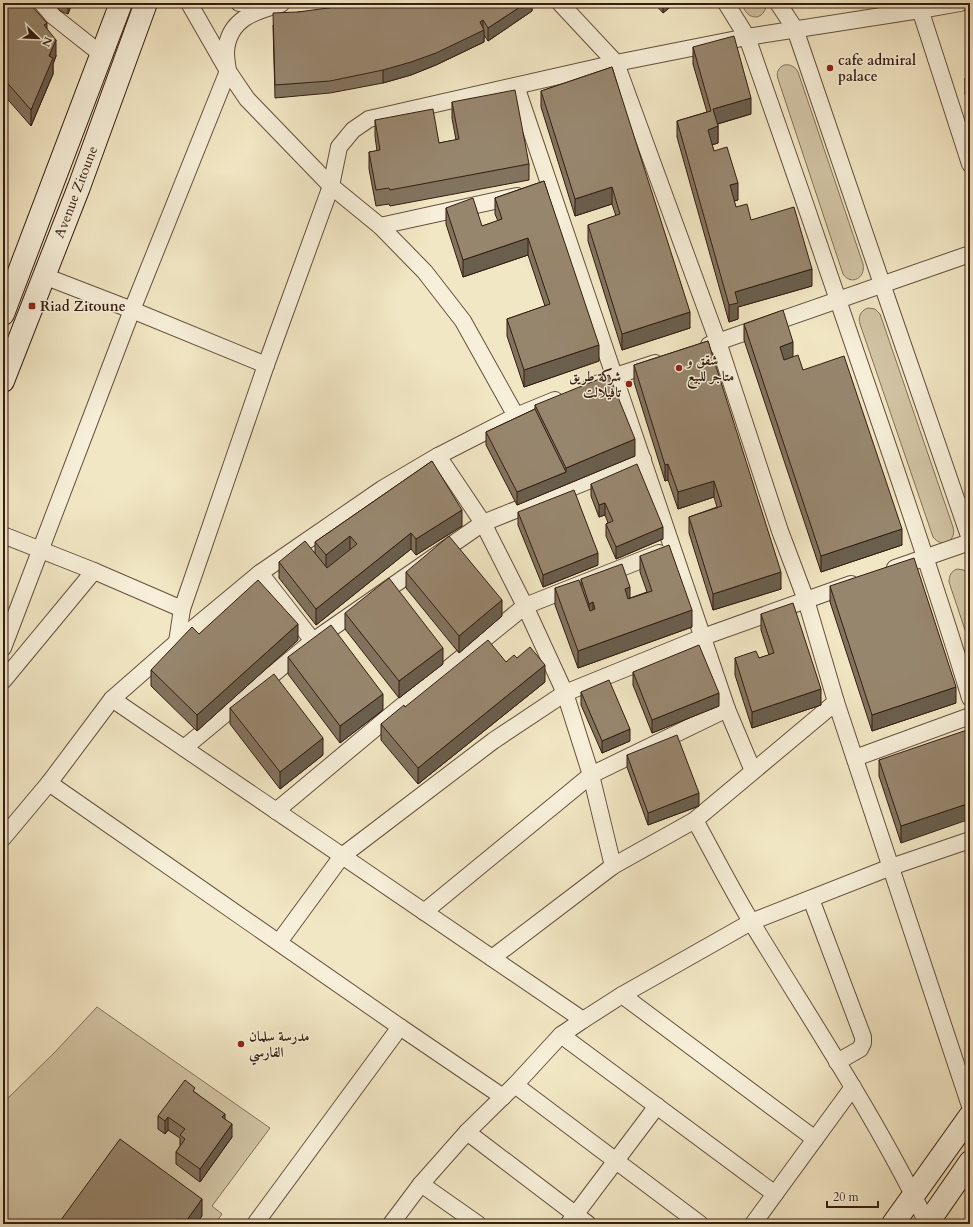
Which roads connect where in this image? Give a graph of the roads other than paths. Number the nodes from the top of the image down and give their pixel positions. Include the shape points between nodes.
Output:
1 (42, 3) edge
2 (121, 3) edge
3 (146, 3) edge
4 (189, 3) edge
5 (239, 3) edge
6 (285, 3) edge
7 (560, 3) edge
8 (726, 3) edge
9 (778, 3) edge
10 (960, 3) edge
11 (919, 7) edge
12 (795, 29) junction
13 (747, 37) junction
14 (102, 54) junction
15 (616, 62) junction
16 (228, 70) junction
17 (516, 86) junction
18 (970, 164) edge
19 (331, 186) junction
20 (551, 189) junction
21 (380, 226) junction
22 (970, 254) edge
23 (44, 276) junction
24 (882, 284) junction
25 (838, 300) junction
26 (132, 310) junction
27 (3, 314) edge
28 (718, 342) junction
29 (696, 349) edge
30 (666, 359) edge
31 (266, 364) junction
32 (615, 376) junction
33 (3, 381) edge
34 (516, 416) junction
35 (438, 456) junction
36 (642, 459) junction
37 (483, 523) junction
38 (3, 535) edge
39 (970, 539) edge
40 (970, 542) edge
41 (672, 547) junction
42 (40, 550) junction
43 (925, 558) junction
44 (94, 571) junction
45 (260, 573) junction
46 (806, 600) junction
47 (525, 606) junction
48 (182, 608) junction
49 (703, 637) junction
50 (313, 641) junction
51 (177, 642) junction
52 (3, 648) edge
53 (3, 681) edge
54 (565, 693) junction
55 (970, 698) edge
56 (112, 699) junction
57 (836, 702) junction
58 (727, 709) junction
59 (970, 716) edge
60 (184, 748) junction
61 (855, 758) junction
62 (753, 771) junction
63 (590, 775) junction
64 (49, 783) junction
65 (276, 811) junction
66 (695, 820) junction
67 (3, 838) edge
68 (970, 840) edge
69 (342, 856) junction
70 (613, 866) junction
71 (891, 867) junction
72 (811, 898) junction
73 (424, 912) junction
74 (751, 922) junction
75 (279, 942) junction
76 (492, 958) junction
77 (622, 995) junction
78 (583, 1020) junction
79 (400, 1027) junction
80 (561, 1036) junction
81 (837, 1062) junction
82 (514, 1085) junction
83 (853, 1087) junction
84 (503, 1097) junction
85 (657, 1106) junction
86 (970, 1106) edge
87 (970, 1116) edge
88 (467, 1132) junction
89 (815, 1139) junction
90 (616, 1160) junction
91 (970, 1162) edge
92 (421, 1184) junction
93 (775, 1194) junction
94 (914, 1195) junction
95 (577, 1221) edge
96 (255, 1224) edge
97 (391, 1224) edge
98 (478, 1224) edge
99 (700, 1224) edge
100 (753, 1224) edge
101 (893, 1224) edge
102 (927, 1224) edge

1 - 14 street via 53,16
2 - 14 main road, Avenue Zitoune
3 - 23 main road, Avenue Zitoune
4 - 16 street
5 - 6 street
6 - 16 street via 250,14 238,24 230,36 226,51
7 - 15 street
8 - 13 street
9 - 12 street
10 - 11 street
11 - 12 street
11 - 18 street
12 - 13 street
12 - 24 street
13 - 15 street
13 - 25 street
14 - 27 main road, Avenue Zitoune
15 - 17 street
15 - 28 street
16 - 19 street via 247,99
16 - 26 street
17 - 19 street via 369,119 353,130 339,147
17 - 20 street
19 - 21 street
19 - 31 street
20 - 21 street
20 - 32 street
21 - 34 street via 425,272 463,321
22 - 24 street
23 - 26 street
23 - 33 main road, Avenue Zitoune
24 - 25 street
24 - 39 street
25 - 28 street
25 - 43 street
26 - 31 street
26 - 42 street
28 - 29 street
28 - 46 street via 780,531
30 - 32 street
31 - 48 street
32 - 34 street
32 - 36 street
34 - 35 street
35 - 37 street
35 - 45 street via 382,489
36 - 37 street
36 - 41 street
37 - 47 street
37 - 50 street via 336,633
38 - 42 street
40 - 43 street
41 - 47 street
41 - 49 street
42 - 44 street
42 - 52 street
43 - 46 street
43 - 55 street
44 - 48 street
44 - 53 street
45 - 50 street
45 - 51 street
46 - 49 street
46 - 57 street
47 - 54 street
47 - 65 street via 386,708
48 - 51 street
49 - 54 street
49 - 58 street
50 - 60 street
51 - 56 street
54 - 63 street
54 - 69 street via 493,741
56 - 60 street
56 - 64 street
57 - 61 street
57 - 62 street
58 - 62 street
58 - 63 street
59 - 61 street
60 - 65 street
61 - 71 street
62 - 66 street
63 - 70 street
63 - 73 street
64 - 67 street
64 - 75 street
65 - 69 street
66 - 70 street
66 - 74 street
68 - 71 street
69 - 73 street
69 - 75 street
70 - 76 street
71 - 72 street
71 - 86 street
72 - 74 street
72 - 81 street via 863,1037 860,1048
73 - 76 street
74 - 77 street
74 - 81 street
75 - 79 street
76 - 78 street
77 - 78 street
77 - 89 street
78 - 80 street
79 - 84 street
79 - 96 street
80 - 82 street
80 - 85 street
81 - 83 street
82 - 84 street
82 - 90 street
83 - 89 street
83 - 94 street
84 - 88 street
85 - 90 street
85 - 93 street
87 - 94 main road
88 - 92 street
88 - 95 street
89 - 93 street
90 - 95 street
90 - 99 street
91 - 102 main road
92 - 97 street
92 - 98 street
93 - 100 street
94 - 101 main road
94 - 102 street

